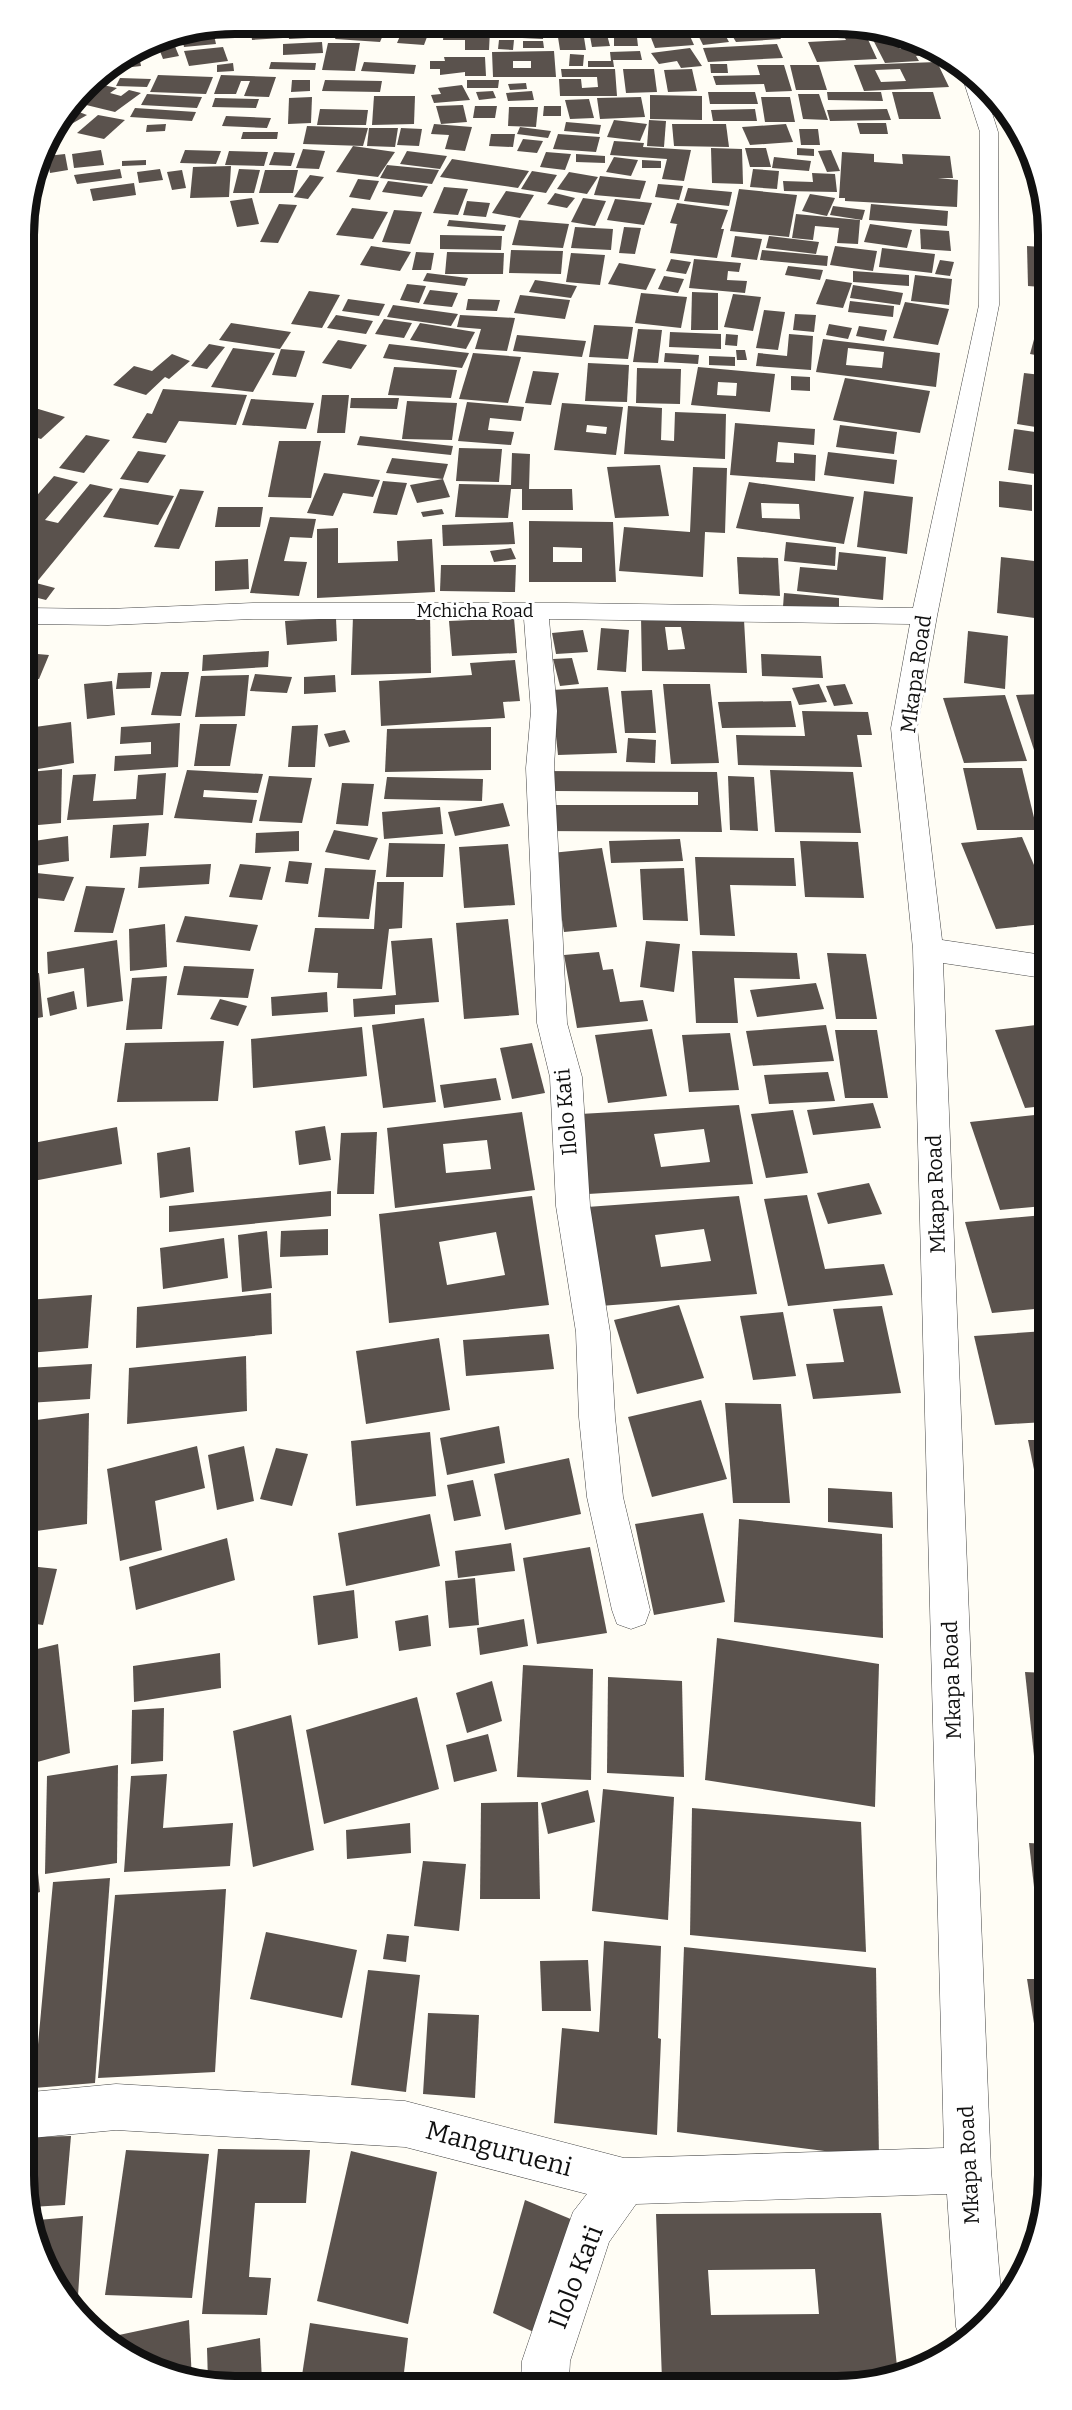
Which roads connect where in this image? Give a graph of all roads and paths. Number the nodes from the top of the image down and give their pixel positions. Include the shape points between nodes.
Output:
1 (976, 91) edge
2 (536, 611) junction
3 (35, 616) edge
4 (924, 616) junction
5 (928, 949) junction
6 (1038, 965) edge
7 (631, 1610) dead end
8 (34, 2115) edge
9 (968, 2170) junction
10 (624, 2181) junction
11 (979, 2317) edge
12 (545, 2376) edge

1 - 4 street, Mkapa Road via 989,132 989,305
2 - 3 street, Mchicha Road
2 - 4 street, Mchicha Road
2 - 7 street, Ilolo Kati via 544,711 540,768 552,1023 566,1077 573,1206 593,1332 605,1497
4 - 5 street, Mkapa Road via 904,728
5 - 6 street
5 - 9 street, Mkapa Road
8 - 10 street, Mangurueni via 116,2107 405,2124
9 - 10 street, Mangurueni
9 - 11 street, Mkapa Road
10 - 12 street, Ilolo Kati via 590,2229 546,2361

